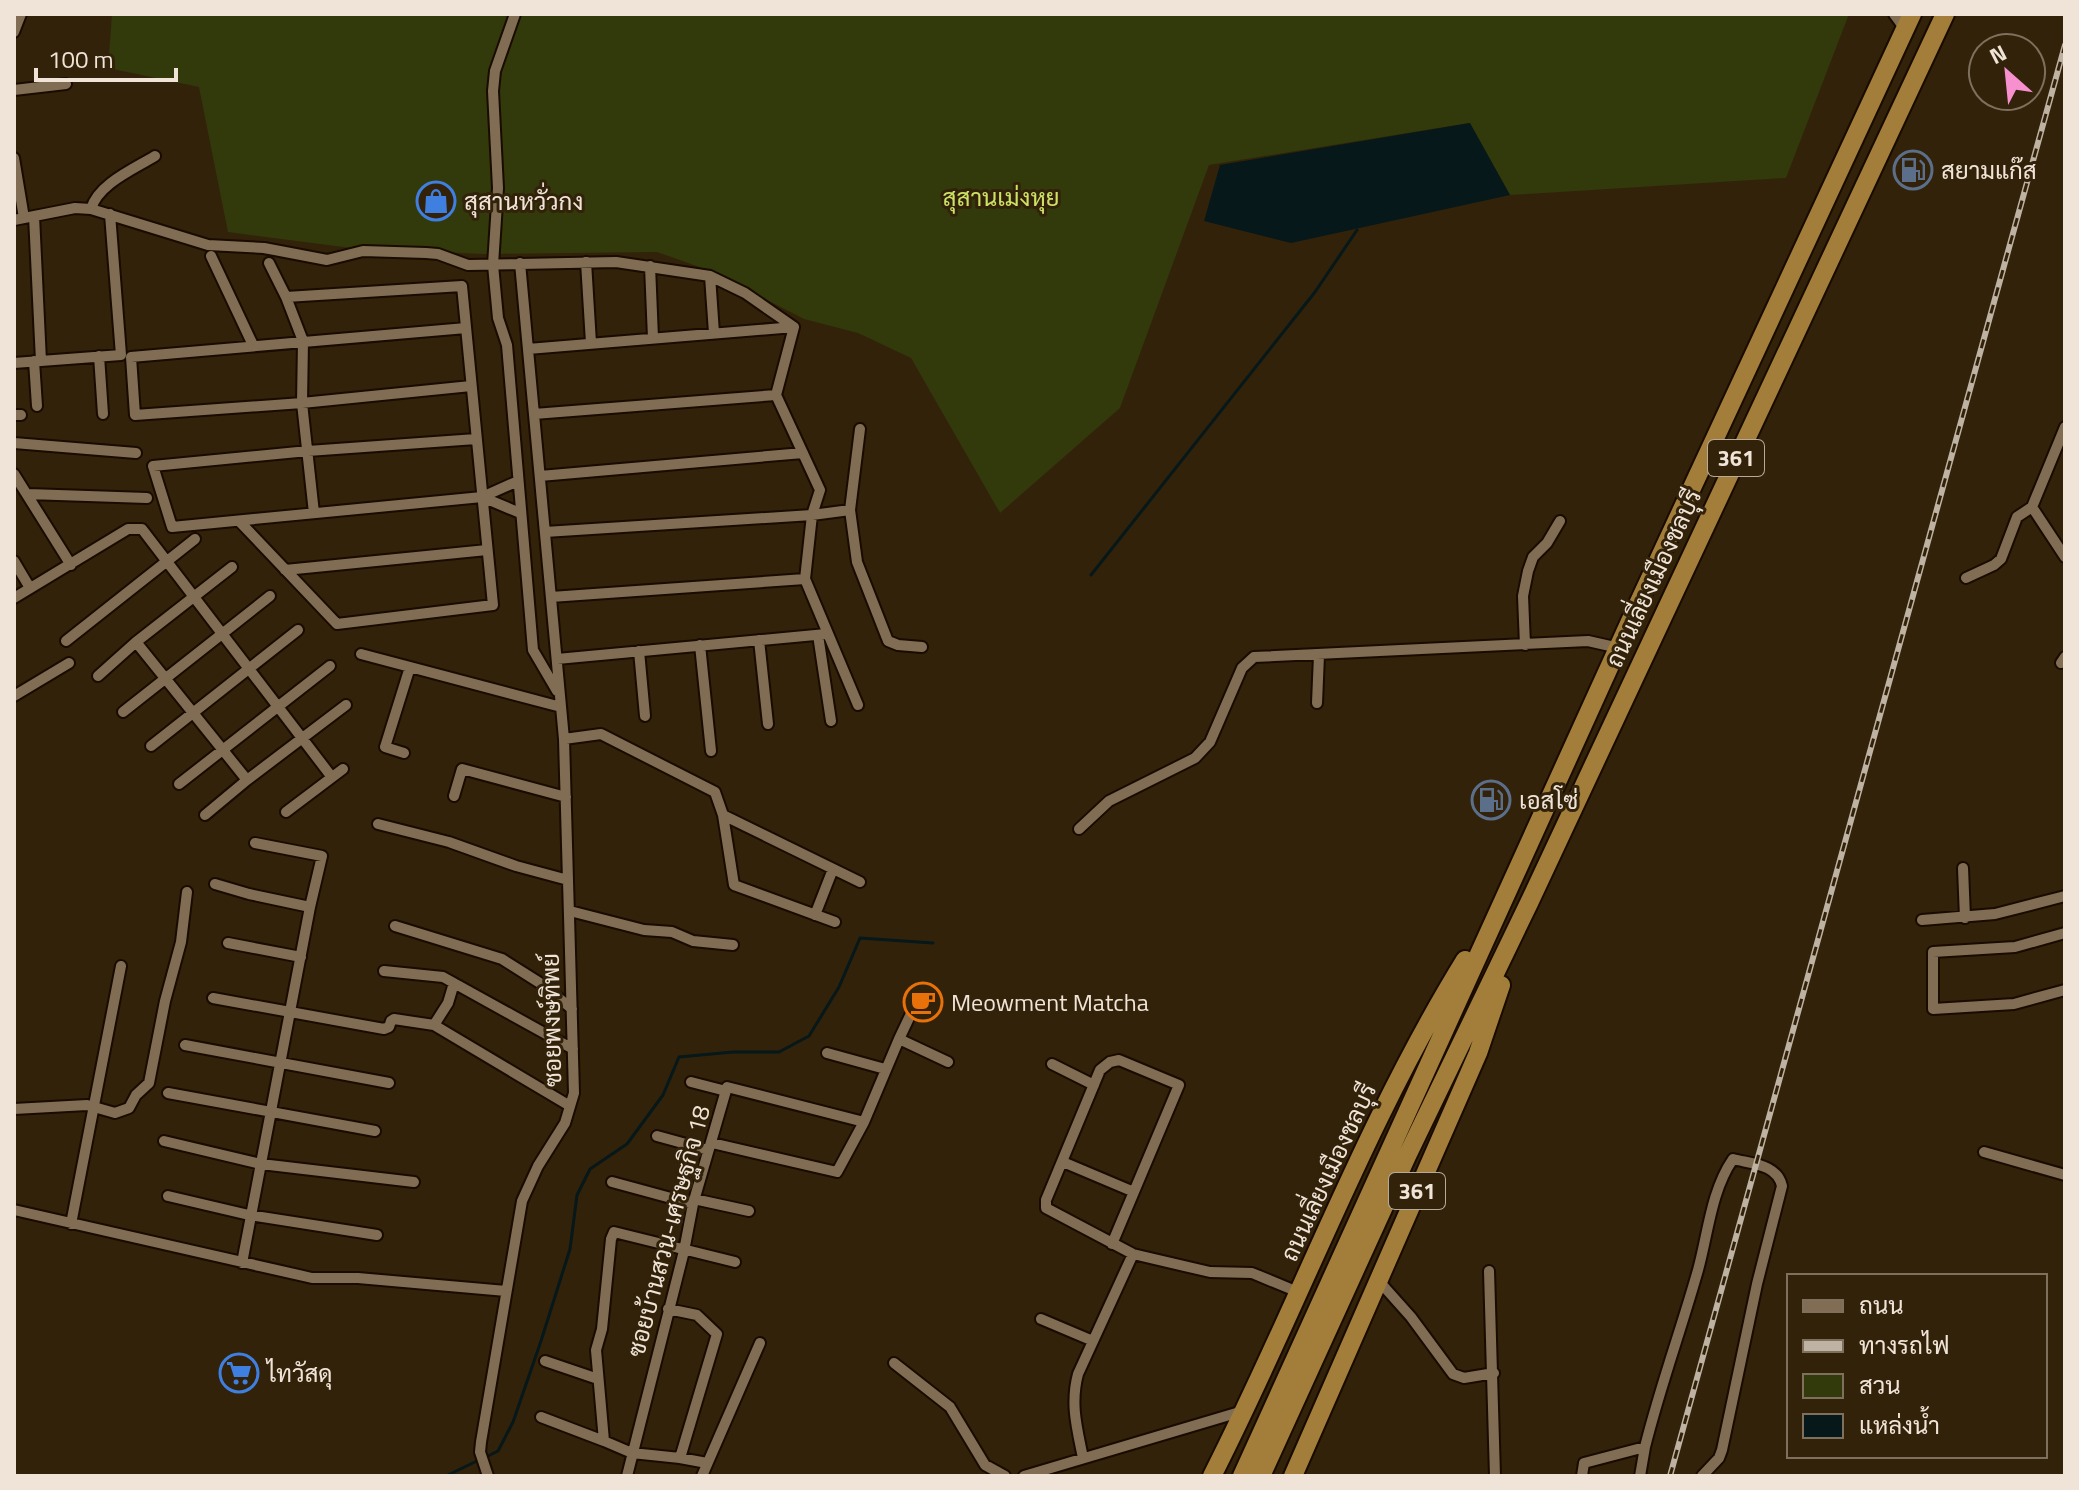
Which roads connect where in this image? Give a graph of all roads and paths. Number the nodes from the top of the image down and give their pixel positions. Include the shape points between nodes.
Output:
1 (21, 14) edge
2 (515, 14) edge
3 (1945, 14) edge
4 (1904, 19) edge
5 (14, 32) edge
6 (66, 84) dead end
7 (14, 90) edge
8 (155, 156) dead end
9 (14, 158) edge
10 (91, 209) junction
11 (110, 214) junction
12 (24, 218) edge
13 (211, 256) dead end
14 (586, 262) junction
15 (269, 263) dead end
16 (520, 263) junction
17 (493, 265) junction
18 (650, 266) junction
19 (710, 276) junction
20 (286, 297) junction
21 (794, 327) junction
22 (466, 328) junction
23 (714, 333) junction
24 (653, 338) junction
25 (303, 341) junction
26 (591, 343) junction
27 (253, 345) junction
28 (528, 349) junction
29 (99, 356) junction
30 (37, 361) junction
31 (14, 363) edge
32 (471, 386) junction
33 (776, 395) junction
34 (302, 403) junction
35 (37, 406) dead end
36 (103, 414) dead end
37 (534, 414) junction
38 (2065, 427) edge
39 (860, 429) dead end
40 (476, 439) junction
41 (14, 443) edge
42 (308, 451) junction
43 (136, 453) dead end
44 (803, 453) junction
45 (14, 474) edge
46 (540, 476) junction
47 (518, 481) junction
48 (24, 489) junction
49 (482, 497) junction
50 (147, 498) dead end
51 (2032, 507) junction
52 (850, 510) junction
53 (314, 513) junction
54 (520, 513) junction
55 (812, 515) junction
56 (239, 521) junction
57 (1560, 521) dead end
58 (545, 532) junction
59 (195, 539) dead end
60 (487, 550) junction
61 (2065, 557) edge
62 (14, 561) edge
63 (167, 562) junction
64 (71, 565) junction
65 (232, 567) dead end
66 (285, 570) junction
67 (1966, 578) dead end
68 (805, 579) junction
69 (30, 588) junction
70 (196, 596) junction
71 (270, 596) dead end
72 (551, 597) junction
73 (14, 598) edge
74 (298, 630) dead end
75 (224, 633) junction
76 (822, 634) junction
77 (759, 640) junction
78 (66, 641) dead end
79 (136, 642) junction
80 (700, 645) junction
81 (1525, 645) junction
82 (922, 647) dead end
83 (1619, 648) junction
84 (639, 651) junction
85 (361, 654) dead end
86 (1319, 655) junction
87 (557, 659) junction
88 (69, 663) dead end
89 (330, 666) dead end
90 (410, 667) junction
91 (250, 669) junction
92 (98, 676) dead end
93 (166, 679) junction
94 (14, 696) edge
95 (561, 701) junction
96 (1317, 703) dead end
97 (346, 705) dead end
98 (858, 705) dead end
99 (278, 706) junction
100 (123, 712) dead end
101 (193, 712) junction
102 (645, 716) dead end
103 (831, 721) dead end
104 (768, 724) dead end
105 (303, 738) junction
106 (564, 739) junction
107 (151, 746) dead end
108 (222, 749) junction
109 (711, 751) dead end
110 (404, 753) dead end
111 (343, 769) dead end
112 (331, 776) junction
113 (247, 780) junction
114 (179, 784) dead end
115 (454, 796) dead end
116 (566, 797) junction
117 (286, 812) dead end
118 (205, 815) dead end
119 (723, 815) junction
120 (378, 824) dead end
121 (1079, 829) dead end
122 (255, 843) dead end
123 (1963, 868) dead end
124 (833, 869) junction
125 (568, 880) junction
126 (860, 882) dead end
127 (215, 884) dead end
128 (187, 892) dead end
129 (2065, 896) edge
130 (1504, 897) junction
131 (1529, 903) junction
132 (310, 907) junction
133 (570, 911) junction
134 (815, 915) junction
135 (1965, 918) junction
136 (1922, 920) dead end
137 (835, 922) dead end
138 (395, 926) dead end
139 (2065, 933) edge
140 (228, 943) dead end
141 (733, 945) dead end
142 (301, 957) junction
143 (121, 966) dead end
144 (384, 971) dead end
145 (454, 983) junction
146 (2065, 990) edge
147 (213, 998) dead end
148 (917, 1001) dead end
149 (572, 1009) junction
150 (290, 1012) junction
151 (434, 1025) junction
152 (899, 1039) junction
153 (185, 1045) dead end
154 (573, 1049) junction
155 (827, 1053) dead end
156 (280, 1062) junction
157 (948, 1062) dead end
158 (1052, 1064) dead end
159 (885, 1069) junction
160 (691, 1082) dead end
161 (389, 1083) dead end
162 (1094, 1085) junction
163 (726, 1091) junction
164 (168, 1093) dead end
165 (92, 1106) junction
166 (570, 1106) junction
167 (14, 1109) edge
168 (271, 1112) junction
169 (864, 1122) junction
170 (375, 1131) dead end
171 (657, 1136) dead end
172 (164, 1141) dead end
173 (710, 1146) junction
174 (1400, 1151) junction
175 (1984, 1152) dead end
176 (1063, 1162) junction
177 (261, 1164) junction
178 (2065, 1175) edge
179 (414, 1182) dead end
180 (612, 1182) dead end
181 (1134, 1192) junction
182 (168, 1196) dead end
183 (693, 1202) junction
184 (14, 1210) edge
185 (749, 1211) dead end
186 (249, 1215) junction
187 (71, 1224) junction
188 (377, 1235) dead end
189 (1112, 1244) junction
190 (684, 1251) junction
191 (1133, 1254) junction
192 (735, 1262) dead end
193 (242, 1263) junction
194 (1489, 1271) dead end
195 (1378, 1280) junction
196 (506, 1291) junction
197 (1298, 1292) junction
198 (668, 1309) junction
199 (1041, 1319) dead end
200 (1093, 1341) junction
201 (760, 1343) dead end
202 (545, 1361) dead end
203 (894, 1363) dead end
204 (1494, 1373) junction
205 (598, 1379) junction
206 (1243, 1411) junction
207 (541, 1417) dead end
208 (604, 1441) junction
209 (1645, 1447) junction
210 (632, 1453) junction
211 (1222, 1455) junction
212 (680, 1458) junction
213 (1083, 1458) junction
214 (707, 1463) junction
215 (486, 1472) edge
216 (627, 1476) edge
217 (702, 1476) edge
218 (1005, 1476) edge
219 (1024, 1476) edge
220 (1212, 1476) edge
221 (1225, 1476) edge
222 (1242, 1476) edge
223 (1261, 1476) edge
224 (1294, 1476) edge
225 (1495, 1476) edge
226 (1582, 1476) edge
227 (1640, 1476) edge
228 (1702, 1476) edge

1 - 5 street
2 - 17 street via 493,91 498,188
3 - 131 highway, ถนนเลี่ยงเมืองชลบุรี / 361
4 - 83 highway, ถนนเลี่ยงเมืองชลบุรี / 361
6 - 7 street
8 - 10 street via 104,189
9 - 12 street
10 - 11 street
10 - 12 street
11 - 17 street via 208,245 264,248 327,260 363,251 438,254 468,265
11 - 29 street via 121,355
12 - 30 street
13 - 27 street
14 - 16 street
14 - 18 street
14 - 26 street
15 - 20 street
16 - 17 street
16 - 28 street, ซอยพงษ์ทิพย์
17 - 47 street via 498,318 507,345
18 - 19 street
18 - 24 street
19 - 21 street
19 - 23 street
20 - 22 street via 462,286
20 - 25 street
21 - 23 street
21 - 33 street
22 - 25 street
22 - 32 street
23 - 24 street
24 - 26 street
25 - 27 street
25 - 34 street
26 - 28 street
27 - 34 street via 131,357 135,415
28 - 37 street, ซอยพงษ์ทิพย์
29 - 30 street
29 - 36 street
30 - 31 street
30 - 35 street
32 - 34 street
32 - 40 street
33 - 37 street
33 - 44 street
34 - 42 street
37 - 46 street, ซอยพงษ์ทิพย์
38 - 51 street
39 - 52 street
40 - 42 street
40 - 49 street
41 - 43 street
42 - 53 street
42 - 56 street via 153,466 172,527
44 - 46 street
44 - 55 street via 820,490
45 - 48 street
46 - 58 street, ซอยพงษ์ทิพย์
47 - 49 street
47 - 54 street
48 - 50 street
48 - 64 street
49 - 53 street
49 - 54 street
49 - 60 street
51 - 61 street
51 - 67 street via 2017,517 2001,559
52 - 55 street
52 - 82 street via 857,562 888,641
53 - 56 street
54 - 95 street via 533,650
55 - 58 street
55 - 68 street
56 - 66 street
57 - 81 street via 1528,571
58 - 72 street, ซอยพงษ์ทิพย์
59 - 63 street
60 - 66 street
60 - 66 street via 493,605 337,624
62 - 69 street
63 - 64 street via 142,529 128,529
63 - 70 street
63 - 78 street
64 - 69 street
65 - 70 street
68 - 72 street
68 - 76 street
69 - 73 street
70 - 75 street
70 - 79 street
71 - 75 street
72 - 87 street, ซอยพงษ์ทิพย์
74 - 91 street
75 - 91 street
75 - 93 street
76 - 77 street
76 - 98 street
76 - 103 street
77 - 80 street
77 - 104 street
79 - 92 street
79 - 93 street
80 - 84 street
80 - 109 street
81 - 83 street via 1588,641
81 - 86 street
83 - 130 highway, ถนนเลี่ยงเมืองชลบุรี / 361
84 - 87 street
84 - 102 street
85 - 90 street
86 - 96 street
86 - 121 street via 1254,657 1242,668 1210,742 1195,758 1109,801
87 - 95 street, ซอยพงษ์ทิพย์
88 - 94 street
89 - 99 street
90 - 95 street
90 - 110 street via 385,747
91 - 99 street
91 - 101 street
93 - 100 street
93 - 101 street
95 - 106 street, ซอยพงษ์ทิพย์
97 - 105 street
99 - 105 street
99 - 108 street
101 - 107 street
101 - 108 street
105 - 112 street
105 - 113 street
106 - 116 street, ซอยพงษ์ทิพย์
106 - 119 street via 601,734 715,792
108 - 113 street
108 - 114 street
111 - 112 street
112 - 117 street
113 - 118 street
115 - 116 street via 462,769
116 - 125 street, ซอยพงษ์ทิพย์
119 - 124 street
119 - 134 street via 734,885
120 - 125 street
122 - 132 street via 322,856
123 - 135 street
124 - 126 street
124 - 134 street
125 - 133 street, ซอยพงษ์ทิพย์
127 - 132 street
128 - 165 street via 149,1083 129,1108 115,1113
129 - 135 street
130 - 174 highway, ถนนเลี่ยงเมืองชลบุรี / 361
130 - 197 highway, ถนนเลี่ยงเมืองชลบุรี / 361 via 1427,1022
131 - 174 highway, ถนนเลี่ยงเมืองชลบุรี / 361
131 - 195 highway, ถนนเลี่ยงเมืองชลบุรี / 361 via 1478,1053
132 - 142 street
133 - 141 street via 693,941
133 - 149 street, ซอยพงษ์ทิพย์
134 - 137 street
135 - 136 street
138 - 149 street via 502,959
139 - 146 street via 2015,947 1933,952 1933,1009 2014,1004
140 - 142 street
142 - 150 street
143 - 165 street
144 - 145 street via 443,977
145 - 151 street
145 - 154 street
147 - 150 street
148 - 152 street
149 - 154 street, ซอยพงษ์ทิพย์
150 - 151 street via 384,1029 394,1019
150 - 156 street
151 - 166 street
152 - 157 street
152 - 159 street
153 - 156 street
154 - 166 street, ซอยพงษ์ทิพย์
155 - 159 street
156 - 161 street
156 - 168 street
158 - 162 street
159 - 169 street
160 - 163 street
162 - 176 street
162 - 181 street via 1105,1064 1119,1060 1179,1085
163 - 169 street, ซอยบ้านสวน-เศรษฐกิจ 18 via 727,1087
163 - 173 street, ซอยบ้านสวน-เศรษฐกิจ 18
164 - 168 street
165 - 167 street
165 - 187 street
166 - 196 street, ซอยพงษ์ทิพย์ via 522,1201
168 - 170 street
168 - 177 street
169 - 173 street via 837,1172
171 - 173 street
172 - 177 street
173 - 183 street, ซอยบ้านสวน-เศรษฐกิจ 18
174 - 222 highway, ถนนเลี่ยงเมืองชลบุรี / 361
174 - 223 highway, ถนนเลี่ยงเมืองชลบุรี / 361
175 - 178 street
176 - 181 street
176 - 189 street via 1046,1208
177 - 179 street
177 - 186 street
180 - 183 street
181 - 189 street
182 - 186 street
183 - 185 street
183 - 190 street, ซอยบ้านสวน-เศรษฐกิจ 18
184 - 187 street
186 - 188 street
186 - 193 street
187 - 193 street
189 - 191 street
190 - 192 street
190 - 198 street, ซอยบ้านสวน-เศรษฐกิจ 18
190 - 205 street via 614,1232 596,1350
191 - 197 street via 1210,1272 1252,1273
191 - 200 street
193 - 196 street via 312,1278
194 - 204 street
195 - 204 street via 1453,1374 1464,1378
195 - 224 highway, ถนนเลี่ยงเมืองชลบุรี / 361
196 - 215 street, ซอยพงษ์ทิพย์ via 480,1452
197 - 206 highway, ถนนเลี่ยงเมืองชลบุรี / 361
198 - 210 street, ซอยบ้านสวน-เศรษฐกิจ 18
198 - 212 street via 697,1315 717,1334
199 - 200 street
200 - 213 street via 1073,1394
201 - 214 street
202 - 205 street
203 - 218 street via 950,1407 985,1465
204 - 225 street
205 - 208 street
206 - 211 highway, ถนนเลี่ยงเมืองชลบุรี / 361
206 - 213 street
207 - 208 street
208 - 210 street
209 - 226 street via 1584,1463
209 - 227 street
209 - 228 street via 1728,1166 1733,1159 1774,1170 1780,1177 1780,1196 1731,1415 1719,1458
210 - 212 street
210 - 216 street, ซอยบ้านสวน-เศรษฐกิจ 18
211 - 220 highway, ถนนเลี่ยงเมืองชลบุรี / 361
211 - 221 highway
212 - 214 street
213 - 219 street
214 - 217 street

